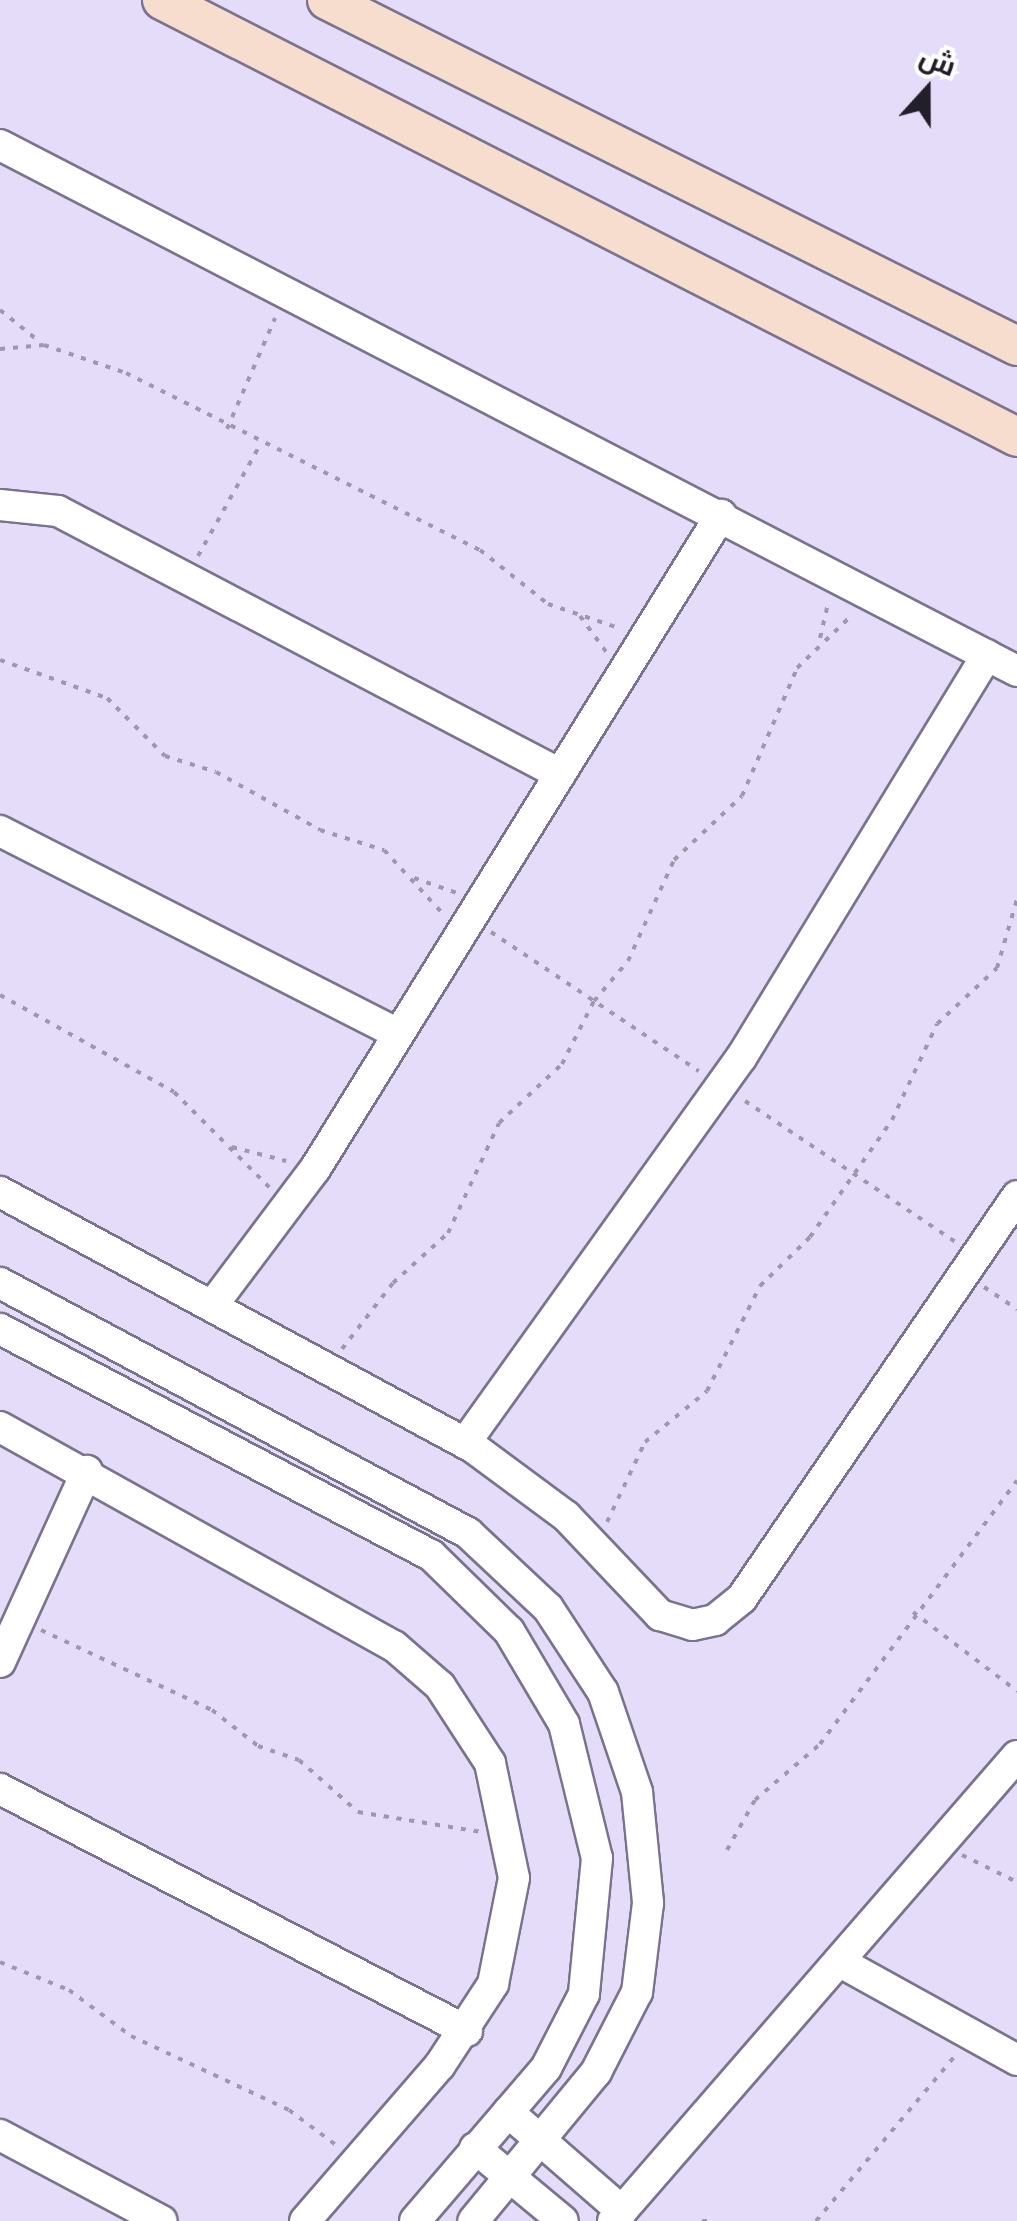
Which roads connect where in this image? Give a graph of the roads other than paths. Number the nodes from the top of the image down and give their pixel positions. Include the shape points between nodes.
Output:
1 (162, 0) edge
2 (327, 0) edge
3 (0, 144) edge
4 (1017, 346) edge
5 (1017, 437) edge
6 (0, 505) edge
7 (721, 515) junction
8 (987, 656) junction
9 (1017, 671) edge
10 (560, 774) junction
11 (0, 831) edge
12 (398, 1034) junction
13 (0, 1192) edge
14 (1017, 1196) edge
15 (0, 1284) edge
16 (212, 1306) junction
17 (0, 1329) edge
18 (0, 1427) edge
19 (465, 1443) junction
20 (87, 1471) junction
21 (0, 1662) edge
22 (1017, 1756) edge
23 (0, 1790) edge
24 (842, 1963) junction
25 (467, 2031) junction
26 (1017, 2060) edge
27 (508, 2112) junction
28 (0, 2135) edge
29 (542, 2141) junction
30 (476, 2148) junction
31 (511, 2178) junction
32 (618, 2216) edge
33 (162, 2221) edge
34 (305, 2221) edge
35 (415, 2221) edge
36 (473, 2221) edge
37 (562, 2221) edge

1 - 5 main road
2 - 4 main road
3 - 7 street
6 - 10 street via 58,511
7 - 8 street
7 - 10 street
8 - 9 street
8 - 19 street via 741,1058
10 - 12 street
11 - 12 street
12 - 16 street via 315,1168
13 - 16 street
14 - 19 street via 726,1614 692,1624 660,1615 596,1544
15 - 29 street via 438,1513 524,1581 588,1664 637,1792 648,1933 613,2047
16 - 19 street
17 - 27 street via 400,1534 459,1578 530,1660 576,1756 598,1892 584,1994 546,2068
18 - 20 street
20 - 21 street
20 - 25 street via 418,1665 476,1735 510,1832 509,1932
22 - 24 street
23 - 25 street
24 - 26 street
24 - 32 street
25 - 34 street
27 - 29 street
27 - 30 street
28 - 33 street
29 - 31 street
29 - 32 street
30 - 31 street
30 - 35 street
31 - 36 street
31 - 37 street

